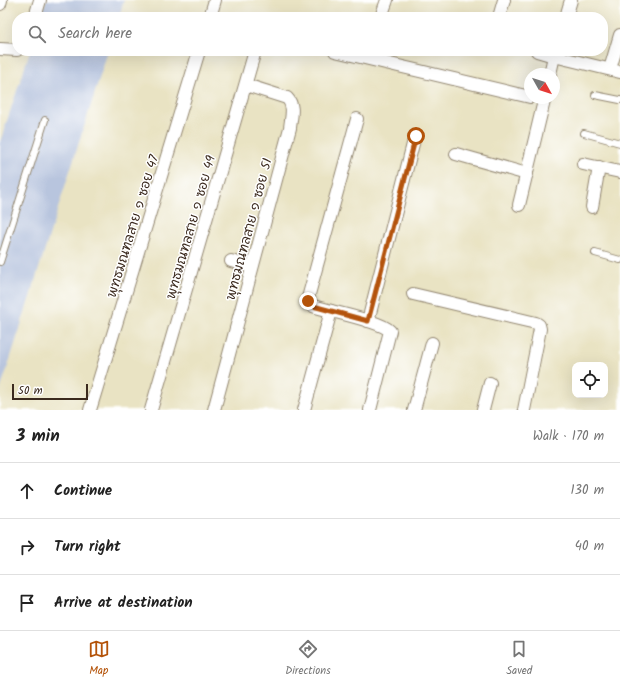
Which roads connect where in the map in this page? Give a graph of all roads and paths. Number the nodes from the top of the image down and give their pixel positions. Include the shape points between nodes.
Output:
1 (1, 0) edge
2 (40, 0) edge
3 (215, 0) edge
4 (387, 0) edge
5 (504, 0) edge
6 (571, 0) edge
7 (0, 4) edge
8 (36, 12) edge
9 (213, 12) edge
10 (383, 12) edge
11 (500, 12) edge
12 (567, 12) edge
13 (620, 35) edge
14 (0, 49) edge
15 (12, 50) edge
16 (198, 56) edge
17 (254, 56) edge
18 (373, 56) edge
19 (554, 56) edge
20 (566, 56) edge
21 (551, 68) edge
22 (615, 70) edge
23 (246, 85) junction
24 (524, 94) edge
25 (595, 95) dead end
26 (620, 100) edge
27 (537, 104) edge
28 (357, 119) dead end
29 (45, 120) dead end
30 (584, 133) dead end
31 (416, 136) dead end
32 (620, 143) edge
33 (456, 154) dead end
34 (583, 164) dead end
35 (599, 168) junction
36 (620, 172) edge
37 (527, 174) junction
38 (519, 205) dead end
39 (592, 207) dead end
40 (595, 253) dead end
41 (620, 260) edge
42 (231, 261) dead end
43 (0, 262) edge
44 (252, 267) junction
45 (413, 294) dead end
46 (331, 311) junction
47 (368, 321) junction
48 (432, 343) dead end
49 (490, 383) dead end
50 (90, 410) edge
51 (151, 410) edge
52 (214, 410) edge
53 (304, 410) edge
54 (370, 410) edge
55 (414, 410) edge
56 (483, 410) edge
57 (524, 410) edge

1 - 7 street
2 - 8 street
3 - 9 street
4 - 10 street
5 - 11 street
6 - 12 street
13 - 22 street
14 - 15 street
16 - 50 street, พุทธมณฑลสาย ๑ ซอย 47
17 - 23 street, พุทธมณฑลสาย ๑ ซอย 49
18 - 24 street
19 - 21 street
20 - 22 street
23 - 44 street, พุทธมณฑลสาย ๑ ซอย 51 via 287,98 292,108 290,128
23 - 51 street, พุทธมณฑลสาย ๑ ซอย 49
25 - 26 lane
27 - 37 street
28 - 46 street via 308,298 313,306
29 - 43 lane
30 - 32 lane
31 - 47 street
33 - 37 street
34 - 35 street
35 - 36 street
35 - 39 street
37 - 38 street
40 - 41 lane
42 - 44 street
44 - 52 street, พุทธมณฑลสาย ๑ ซอย 51
45 - 57 street via 539,325
46 - 47 street
46 - 53 street
47 - 54 street via 390,331
48 - 55 street
49 - 56 street

